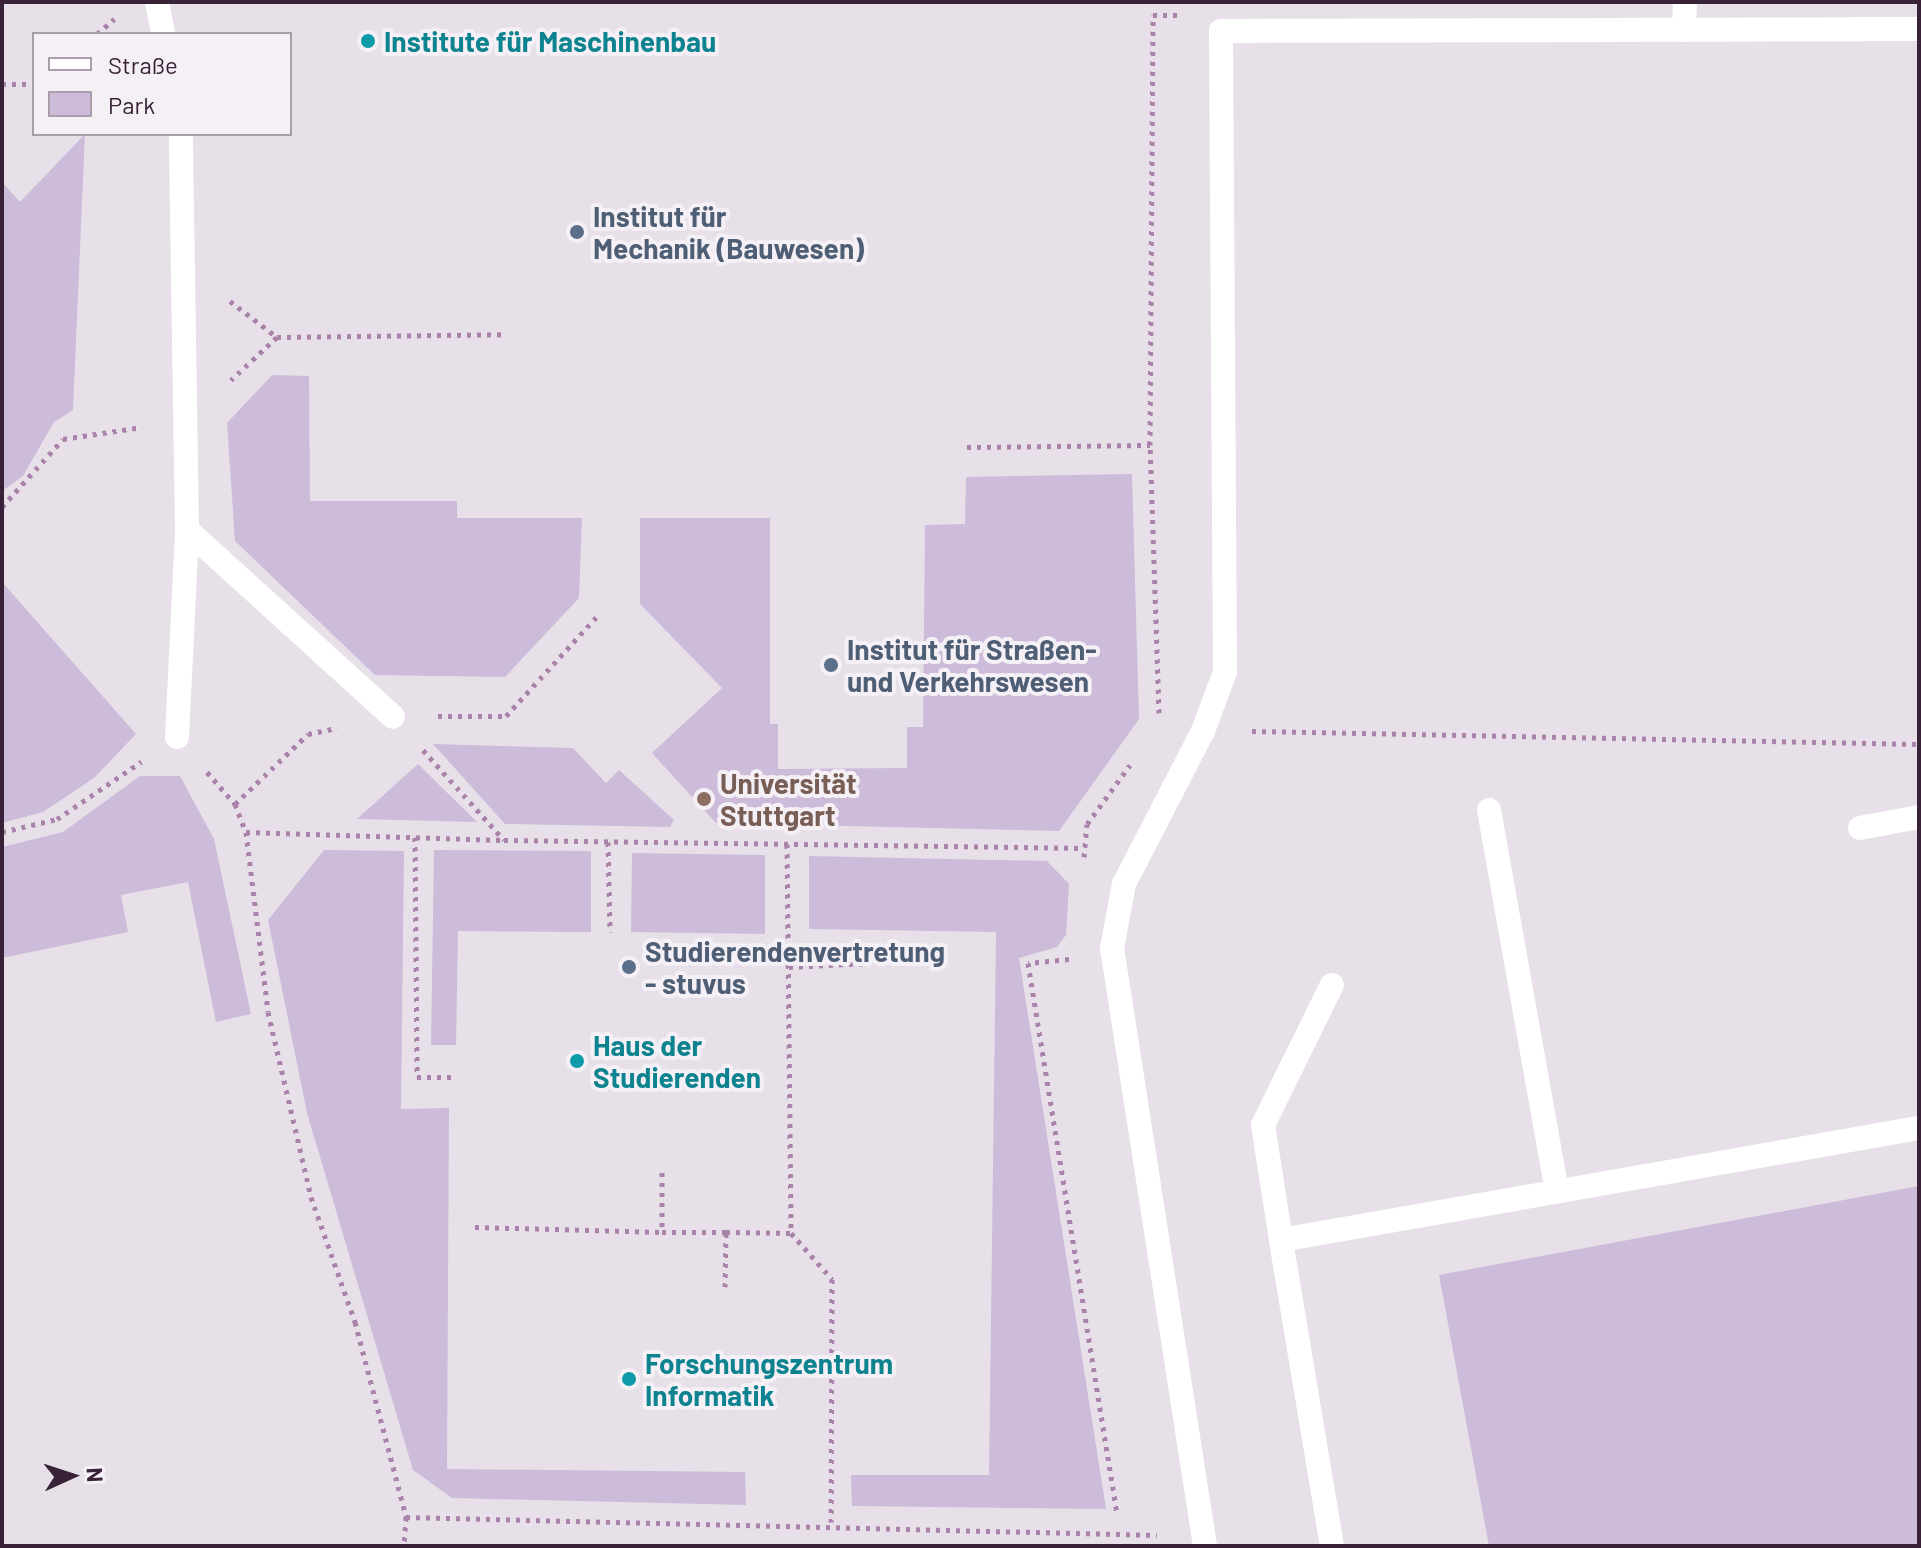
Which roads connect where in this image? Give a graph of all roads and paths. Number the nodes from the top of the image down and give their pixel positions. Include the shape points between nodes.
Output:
1 (157, 2) edge
2 (1685, 2) edge
3 (1919, 29) edge
4 (1684, 30) junction
5 (163, 32) edge
6 (2, 84) edge
7 (32, 84) edge
8 (181, 136) edge
9 (507, 334) dead end
10 (277, 337) dead end
11 (188, 421) junction
12 (1150, 445) dead end
13 (967, 447) dead end
14 (2, 507) edge
15 (187, 530) junction
16 (599, 614) dead end
17 (393, 717) junction
18 (1203, 731) junction
19 (308, 734) dead end
20 (177, 737) joint
21 (1919, 744) edge
22 (1489, 810) dead end
23 (1919, 817) edge
24 (1087, 824) dead end
25 (1860, 828) dead end
26 (2, 832) edge
27 (246, 832) junction
28 (415, 837) junction
29 (504, 840) junction
30 (608, 842) junction
31 (787, 844) junction
32 (1084, 848) junction
33 (1084, 864) dead end
34 (610, 932) dead end
35 (1079, 958) dead end
36 (869, 963) dead end
37 (789, 967) junction
38 (1332, 985) dead end
39 (456, 1077) dead end
40 (1919, 1128) edge
41 (662, 1172) dead end
42 (1557, 1191) junction
43 (475, 1227) dead end
44 (662, 1232) junction
45 (726, 1232) junction
46 (791, 1233) junction
47 (1281, 1240) junction
48 (725, 1287) dead end
49 (1117, 1514) dead end
50 (406, 1517) junction
51 (831, 1522) junction
52 (1123, 1531) dead end
53 (404, 1546) edge
54 (1205, 1546) edge
55 (1332, 1546) edge

1 - 5 street
2 - 4 street
3 - 4 street
4 - 18 street via 1221,31 1225,672
6 - 7 path
8 - 11 street
9 - 10 path
11 - 14 path via 63,439
11 - 15 street
12 - 13 path
15 - 17 street
15 - 20 street
16 - 17 path via 506,716
17 - 29 path
18 - 21 path
18 - 54 street via 1124,884 1112,948
19 - 27 path via 235,804
20 - 26 path via 57,819
22 - 42 street
23 - 25 street
24 - 32 path
27 - 28 path
27 - 50 path via 268,1012 311,1197 355,1322
28 - 29 path
28 - 39 path via 417,1077
29 - 30 path
30 - 31 path
30 - 34 path
31 - 32 path
31 - 37 path
32 - 33 path
35 - 49 path via 1028,963
36 - 37 path
37 - 46 path
38 - 47 street via 1263,1125
40 - 42 street
41 - 44 path
42 - 47 street
43 - 44 path
44 - 45 path
45 - 46 path
45 - 48 path
46 - 51 path via 832,1279
47 - 55 street
50 - 51 path
50 - 53 path
51 - 52 path

